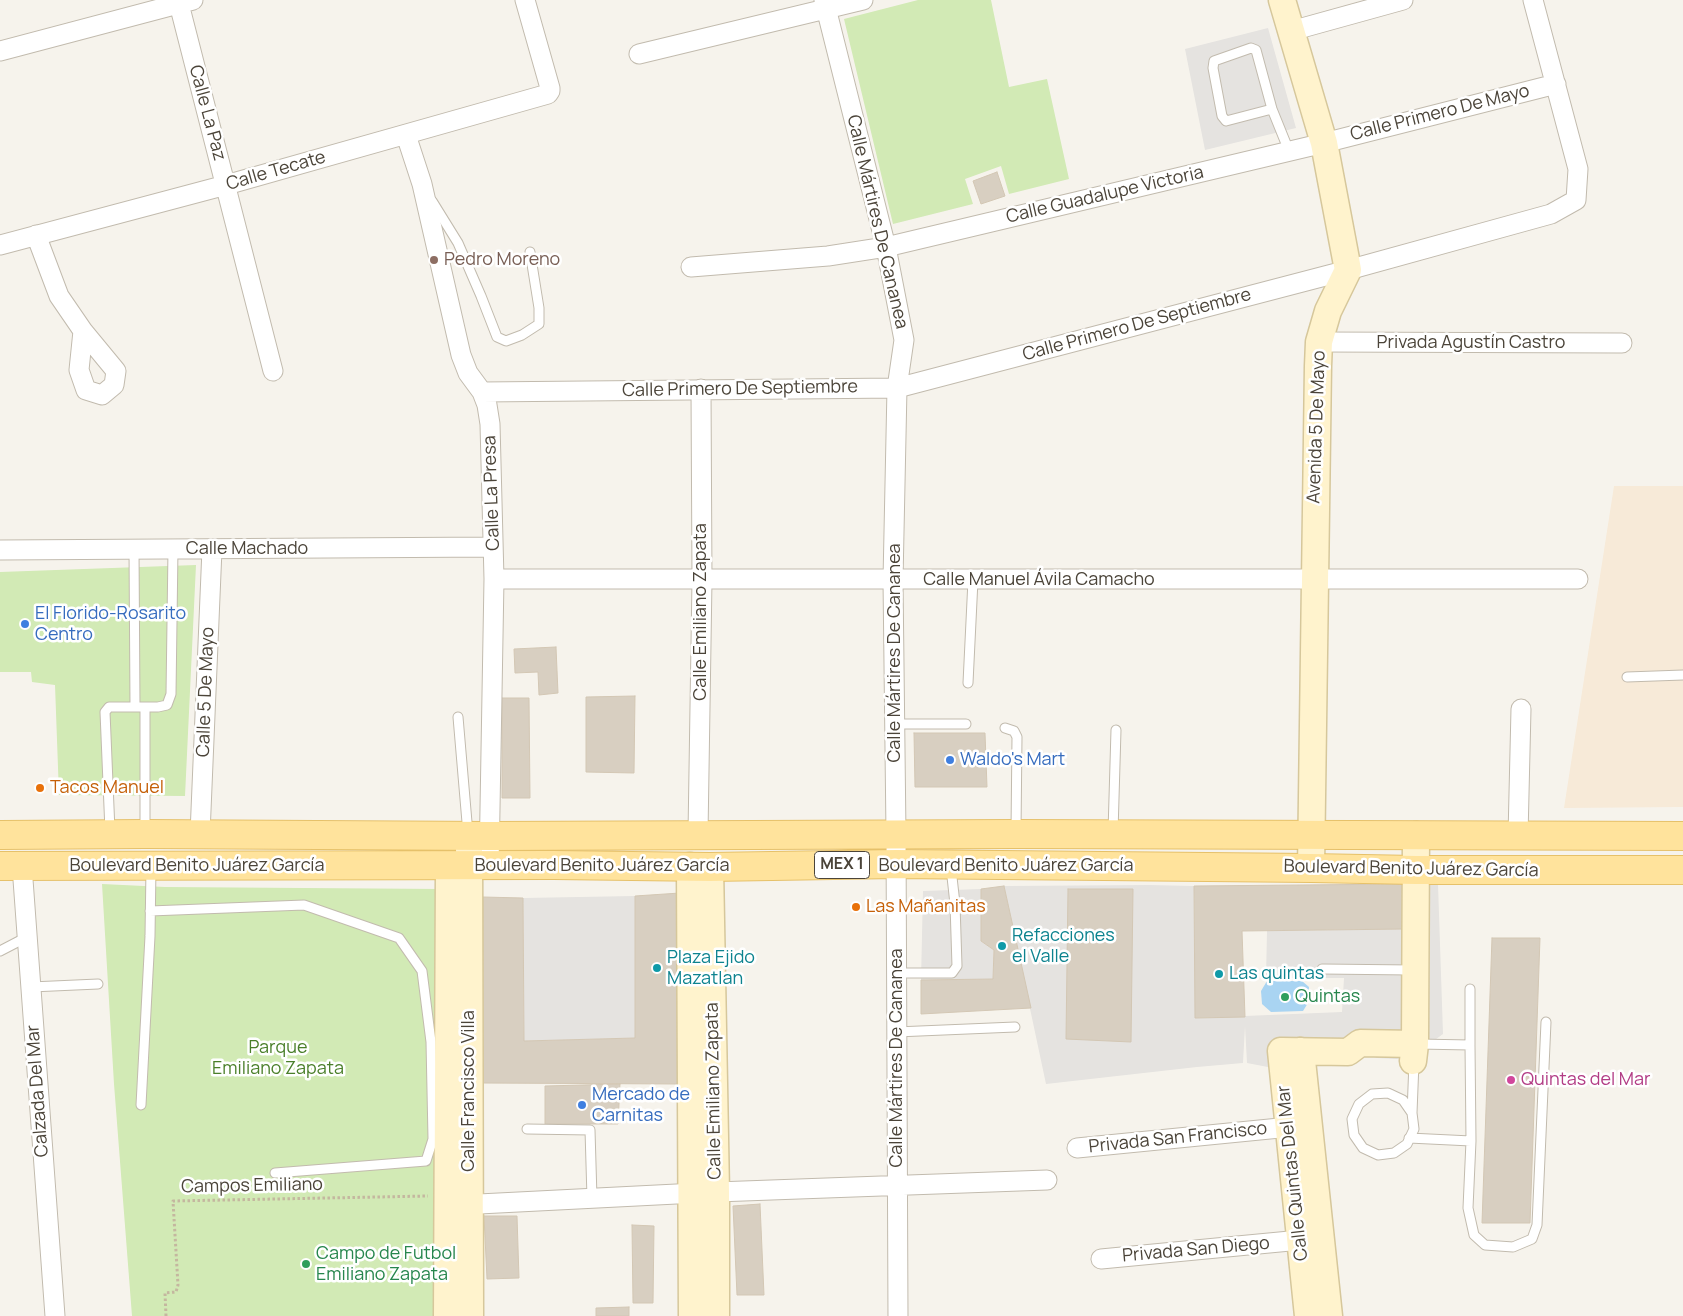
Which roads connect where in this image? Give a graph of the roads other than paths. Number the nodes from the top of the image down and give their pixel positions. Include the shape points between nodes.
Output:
1 (525, 0) edge
2 (863, 0) edge
3 (1282, 0) edge
4 (1403, 0) edge
5 (1533, 0) edge
6 (183, 1) edge
7 (825, 4) edge
8 (1291, 31) junction
9 (0, 51) edge
10 (639, 54) dead end
11 (1556, 84) junction
12 (1272, 109) junction
13 (406, 134) junction
14 (1324, 143) junction
15 (1289, 151) junction
16 (422, 184) junction
17 (226, 185) junction
18 (36, 235) junction
19 (0, 245) edge
20 (886, 247) junction
21 (530, 252) dead end
22 (691, 267) dead end
23 (1348, 270) junction
24 (84, 331) dead end
25 (1320, 342) junction
26 (1622, 343) dead end
27 (273, 371) dead end
28 (897, 388) junction
29 (701, 389) junction
30 (482, 392) junction
31 (494, 547) junction
32 (134, 548) junction
33 (212, 548) junction
34 (173, 549) junction
35 (0, 550) edge
36 (494, 579) junction
37 (1578, 579) dead end
38 (702, 580) junction
39 (893, 580) junction
40 (973, 580) junction
41 (1314, 580) junction
42 (1683, 675) edge
43 (1627, 677) dead end
44 (968, 683) dead end
45 (135, 707) junction
46 (145, 707) junction
47 (1521, 709) dead end
48 (458, 717) dead end
49 (895, 724) junction
50 (966, 724) dead end
51 (1005, 728) dead end
52 (1116, 730) dead end
53 (145, 834) junction
54 (200, 834) junction
55 (698, 834) junction
56 (896, 834) junction
57 (1016, 834) junction
58 (1113, 834) junction
59 (1311, 834) junction
60 (0, 835) edge
61 (110, 835) junction
62 (479, 835) junction
63 (1416, 835) junction
64 (1518, 836) junction
65 (1683, 836) edge
66 (896, 864) junction
67 (151, 865) junction
68 (950, 865) junction
69 (11, 866) edge
70 (469, 866) junction
71 (700, 866) junction
72 (1311, 868) junction
73 (1416, 870) junction
74 (1683, 870) edge
75 (150, 911) junction
76 (27, 937) junction
77 (0, 951) edge
78 (1322, 969) dead end
79 (1415, 970) junction
80 (896, 974) junction
81 (98, 984) dead end
82 (31, 987) junction
83 (1470, 989) dead end
84 (1546, 1022) dead end
85 (1015, 1027) dead end
86 (896, 1032) junction
87 (1470, 1045) junction
88 (1415, 1052) junction
89 (141, 1105) dead end
90 (1412, 1113) junction
91 (1299, 1126) junction
92 (527, 1129) dead end
93 (1409, 1138) junction
94 (1471, 1141) junction
95 (1076, 1148) dead end
96 (275, 1173) dead end
97 (1047, 1180) dead end
98 (897, 1185) junction
99 (704, 1192) junction
100 (592, 1198) junction
101 (448, 1202) junction
102 (1310, 1239) junction
103 (1101, 1259) dead end
104 (55, 1316) edge
105 (447, 1316) edge
106 (470, 1316) edge
107 (692, 1316) edge
108 (716, 1316) edge
109 (898, 1316) edge
110 (1308, 1316) edge
111 (1329, 1316) edge

1 - 13 street, Calle Tecate via 550,91 548,94
2 - 7 street
3 - 8 street
4 - 8 street
5 - 11 street, Calle Primero De Septiembre
6 - 9 street
6 - 17 street, Calle La Paz
7 - 10 street
7 - 20 street, Calle Mártires De Cananea
8 - 14 street
11 - 14 street, Calle Primero De Mayo
11 - 23 street, Calle Primero De Septiembre via 1578,169 1576,200 1551,214
12 - 12 lane via 1256,50 1251,48 1214,61 1222,116 1226,121
12 - 15 lane
13 - 16 street, Calle La Presa
13 - 17 street, Calle Tecate
14 - 15 street, Calle Guadalupe Victoria
14 - 23 street
15 - 20 street, Calle Guadalupe Victoria
16 - 21 lane via 458,243 496,337 506,341 539,324
16 - 30 street, Calle La Presa via 460,355
17 - 18 street, Calle Tecate
17 - 27 street, Calle La Paz
18 - 19 street, Calle Tecate
18 - 24 street via 59,296
20 - 22 street, Calle Guadalupe Victoria via 828,256
20 - 28 street, Calle Mártires De Cananea via 904,340
23 - 25 street, Avenida 5 De Mayo via 1328,311
23 - 28 street, Calle Primero De Septiembre
25 - 26 street, Privada Agustín Castro
25 - 41 street, Avenida 5 De Mayo
28 - 29 street, Calle Primero De Septiembre
28 - 39 street, Calle Mártires De Cananea
29 - 30 street, Calle Primero De Septiembre
29 - 38 street, Calle Emiliano Zapata
30 - 31 street, Calle La Presa via 490,424
31 - 33 street, Calle Machado
31 - 36 street, Calle La Presa
32 - 34 street, Calle Machado
32 - 35 street, Calle Machado
32 - 45 lane
33 - 34 street, Calle Machado
33 - 54 street, Calle 5 De Mayo
34 - 46 lane via 171,694 167,705
36 - 38 street, Calle Manuel Ávila Camacho
36 - 62 street, Calle La Presa
37 - 41 street, Calle Manuel Ávila Camacho
38 - 39 street, Calle Manuel Ávila Camacho
38 - 55 street, Calle Emiliano Zapata
39 - 40 street, Calle Manuel Ávila Camacho
39 - 49 street, Calle Mártires De Cananea
40 - 41 street, Calle Manuel Ávila Camacho
40 - 44 lane
41 - 59 street, Avenida 5 De Mayo
42 - 43 lane
45 - 46 lane
45 - 61 lane via 109,707 105,712
46 - 53 lane
47 - 64 street
48 - 62 lane
49 - 50 lane
49 - 56 street, Calle Mártires De Cananea
51 - 57 lane via 1014,731 1018,742
52 - 58 lane
53 - 54 main road, Boulevard Benito Juárez García / MEX 1
53 - 61 main road, Boulevard Benito Juárez García / MEX 1
54 - 62 main road, Boulevard Benito Juárez García / MEX 1
55 - 56 main road, Boulevard Benito Juárez García / MEX 1
55 - 62 main road, Boulevard Benito Juárez García / MEX 1
56 - 57 main road, Boulevard Benito Juárez García / MEX 1
56 - 66 street, Calle Mártires De Cananea
57 - 58 main road, Boulevard Benito Juárez García / MEX 1
58 - 59 main road, Boulevard Benito Juárez García / MEX 1
59 - 63 main road, Boulevard Benito Juárez García / MEX 1
59 - 72 street, Avenida 5 De Mayo
60 - 61 main road, Boulevard Benito Juárez García / MEX 1
62 - 70 street, Calle Francisco Villa
63 - 64 main road, Boulevard Benito Juárez García / MEX 1
63 - 73 street
64 - 65 main road, Boulevard Benito Juárez García / MEX 1
66 - 68 main road, Boulevard Benito Juárez García / MEX 1
66 - 71 main road, Boulevard Benito Juárez García / MEX 1
66 - 80 street, Calle Mártires De Cananea
67 - 69 main road, Boulevard Benito Juárez García / MEX 1
67 - 70 main road, Boulevard Benito Juárez García / MEX 1
67 - 75 lane
68 - 72 main road, Boulevard Benito Juárez García / MEX 1
68 - 80 lane via 957,966 952,973
69 - 76 street, Calzada Del Mar
70 - 71 main road, Boulevard Benito Juárez García / MEX 1
70 - 101 street, Calle Francisco Villa
71 - 99 street, Calle Emiliano Zapata
72 - 73 main road, Boulevard Benito Juárez García / MEX 1
73 - 74 main road, Boulevard Benito Juárez García / MEX 1
73 - 79 street
75 - 89 lane
75 - 96 lane via 304,906 400,938 422,971 431,1042 433,1129 426,1160
76 - 77 lane
76 - 82 street, Calzada Del Mar
78 - 79 lane
79 - 88 street
80 - 86 street, Calle Mártires De Cananea
81 - 82 lane
82 - 104 street, Calzada Del Mar
83 - 87 lane
84 - 94 lane via 1537,1225 1532,1239 1513,1247 1485,1245 1474,1235 1468,1208
85 - 86 lane
86 - 98 street, Calle Mártires De Cananea
87 - 88 lane
87 - 94 lane
88 - 90 lane
88 - 91 street, Calle Quintas Del Mar via 1360,1043 1348,1052 1291,1051
90 - 93 lane via 1414,1129
90 - 93 lane via 1403,1100 1388,1093 1372,1094 1359,1104 1352,1118 1354,1135 1363,1148 1378,1155 1394,1153 1407,1144
91 - 95 street, Privada San Francisco
91 - 102 street, Calle Quintas Del Mar
92 - 100 lane via 590,1130
93 - 94 lane
97 - 98 street
98 - 99 street
98 - 109 street, Calle Mártires De Cananea
99 - 100 street
99 - 107 street, Calle Emiliano Zapata
99 - 108 street, Calle Emiliano Zapata
100 - 101 street
101 - 105 street, Calle Francisco Villa
101 - 106 street, Calle Francisco Villa
102 - 103 street, Privada San Diego
102 - 110 street, Calle Quintas Del Mar
102 - 111 street, Calle Quintas Del Mar

